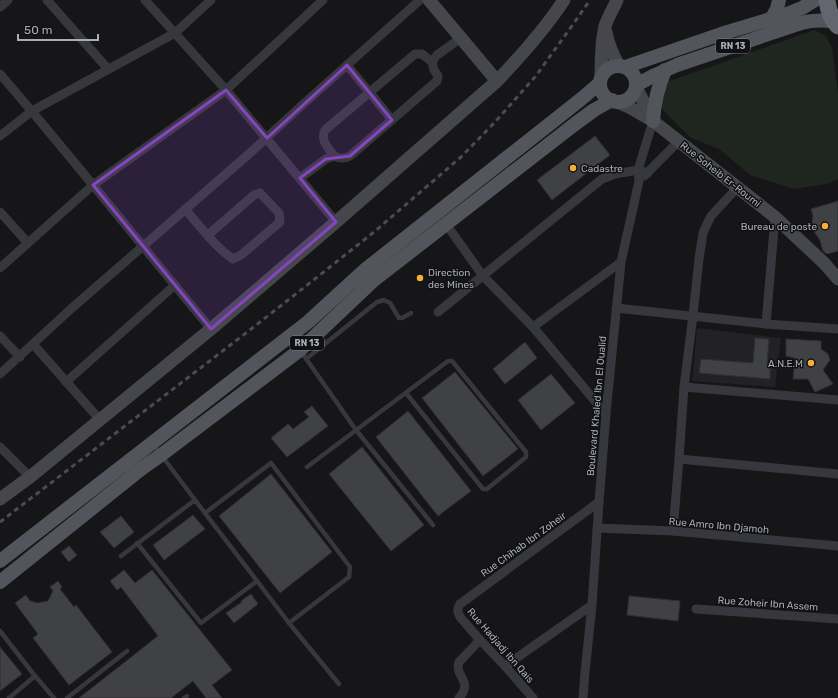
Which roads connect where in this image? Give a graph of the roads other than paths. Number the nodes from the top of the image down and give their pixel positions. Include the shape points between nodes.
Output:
1 (8, 0) edge
2 (47, 0) edge
3 (146, 0) edge
4 (211, 0) edge
5 (323, 0) edge
6 (420, 0) edge
7 (429, 0) edge
8 (617, 0) edge
9 (779, 0) edge
10 (815, 0) edge
11 (827, 0) edge
12 (564, 1) edge
13 (0, 7) edge
14 (772, 18) junction
15 (836, 24) edge
16 (606, 26) junction
17 (175, 33) junction
18 (461, 38) junction
19 (432, 62) junction
20 (347, 65) junction
21 (622, 66) junction
22 (108, 68) junction
23 (665, 70) junction
24 (0, 74) edge
25 (601, 80) junction
26 (497, 81) junction
27 (636, 86) junction
28 (226, 90) junction
29 (370, 93) junction
30 (614, 101) junction
31 (32, 111) junction
32 (392, 120) junction
33 (653, 120) junction
34 (0, 136) edge
35 (267, 138) junction
36 (679, 141) junction
37 (334, 156) junction
38 (638, 170) junction
39 (648, 173) junction
40 (300, 178) junction
41 (639, 181) junction
42 (93, 185) junction
43 (738, 187) junction
44 (185, 209) junction
45 (0, 212) edge
46 (775, 217) junction
47 (336, 222) junction
48 (446, 224) junction
49 (208, 235) junction
50 (28, 243) junction
51 (143, 247) junction
52 (621, 262) junction
53 (0, 268) edge
54 (484, 276) junction
55 (838, 279) edge
56 (175, 285) junction
57 (616, 308) junction
58 (438, 312) dead end
59 (411, 313) dead end
60 (693, 315) junction
61 (766, 324) junction
62 (533, 327) junction
63 (211, 329) junction
64 (838, 329) edge
65 (290, 335) junction
66 (0, 336) edge
67 (33, 344) junction
68 (303, 355) junction
69 (20, 357) junction
70 (0, 374) edge
71 (66, 382) junction
72 (684, 387) junction
73 (406, 393) junction
74 (838, 400) edge
75 (606, 414) junction
76 (100, 420) junction
77 (356, 430) junction
78 (152, 443) junction
79 (0, 447) edge
80 (161, 455) junction
81 (679, 459) junction
82 (306, 467) dead end
83 (838, 474) edge
84 (30, 477) junction
85 (2, 493) edge
86 (195, 500) junction
87 (599, 502) junction
88 (205, 513) junction
89 (433, 525) dead end
90 (597, 528) junction
91 (673, 531) junction
92 (137, 543) junction
93 (838, 546) edge
94 (120, 556) dead end
95 (0, 561) edge
96 (257, 581) junction
97 (0, 582) edge
98 (460, 604) joint
99 (592, 605) junction
100 (696, 609) dead end
101 (838, 620) edge
102 (289, 623) junction
103 (0, 631) edge
104 (480, 640) junction
105 (127, 651) dead end
106 (505, 666) junction
107 (35, 676) junction
108 (339, 684) dead end
109 (9, 698) edge
110 (54, 698) edge
111 (67, 698) edge
112 (459, 698) edge
113 (533, 698) edge
114 (583, 698) edge

1 - 13 street
2 - 22 street
3 - 17 street
4 - 17 street
5 - 28 street
6 - 20 street
7 - 18 street
8 - 16 street
9 - 14 main road
10 - 14 main road, RN 13 via 802,8
11 - 15 highway via 829,12
12 - 26 street via 534,40
14 - 21 main road, RN 13
15 - 23 main road, RN 13 via 822,20 801,23
16 - 21 street via 614,57
16 - 25 street via 601,52
17 - 22 street
17 - 28 street
18 - 19 street
18 - 26 street
19 - 29 street via 422,54 415,54
19 - 32 street via 438,76 437,82
20 - 29 street
20 - 35 street
21 - 25 main road via 609,68
21 - 27 main road via 634,74
22 - 31 street
23 - 27 main road, RN 13
23 - 33 main road via 658,90
24 - 31 street
25 - 30 main road via 603,93
25 - 65 main road, RN 13 via 580,100 366,269
26 - 47 street
27 - 30 main road via 631,96 622,101
27 - 33 street, Rue Soheib Er-Roumi
28 - 35 street
28 - 42 street
29 - 32 street
29 - 37 street via 325,130 323,140
30 - 33 street, Rue Soheib Er-Roumi
30 - 48 main road, RN 13 via 594,110 574,124
31 - 34 street
31 - 42 street
32 - 37 street via 350,156 344,159
33 - 36 street, Rue Soheib Er-Roumi
33 - 38 street, Boulevard Khaled Ibn El Oualid
35 - 40 street
35 - 44 street
36 - 39 street
36 - 43 street, Rue Soheib Er-Roumi
37 - 40 street via 326,158
38 - 39 street
38 - 41 street, Boulevard Khaled Ibn El Oualid
38 - 54 street via 602,179
39 - 41 street
40 - 47 street
41 - 52 street, Boulevard Khaled Ibn El Oualid
42 - 50 street
42 - 51 street
43 - 46 street, Rue Soheib Er-Roumi
43 - 60 street via 711,216 703,233
44 - 49 street
44 - 51 street
45 - 50 street
46 - 55 street, Rue Soheib Er-Roumi
46 - 61 street
47 - 63 street
48 - 54 street
48 - 68 main road, RN 13 via 374,280
49 - 49 street via 233,259 280,222 279,213 260,193 254,195
50 - 53 street
51 - 56 street
51 - 67 street
52 - 57 street, Boulevard Khaled Ibn El Oualid
52 - 62 street
54 - 58 street
54 - 62 street
56 - 63 street
56 - 71 street
57 - 60 street
57 - 75 street, Boulevard Khaled Ibn El Oualid
59 - 68 lane via 399,318 390,303 384,300 377,302
60 - 61 street
60 - 72 street
61 - 64 street
62 - 75 street
63 - 76 street
65 - 68 lane
65 - 78 main road, RN 13
66 - 69 street
67 - 69 street
67 - 71 street
68 - 77 lane
68 - 80 main road, RN 13
69 - 70 street
71 - 76 street
72 - 74 street
72 - 81 street
73 - 73 lane via 483,489 487,490 526,457 526,452 451,361
73 - 77 lane
75 - 87 street, Boulevard Khaled Ibn El Oualid
76 - 84 street
77 - 82 lane
77 - 89 lane
78 - 80 lane
78 - 95 main road, RN 13
79 - 84 street
80 - 86 lane
80 - 97 main road, RN 13
81 - 83 street
81 - 91 street
84 - 85 street
86 - 88 lane
86 - 92 lane
87 - 90 street, Boulevard Khaled Ibn El Oualid
87 - 98 street, Rue Chihab Ibn Zoheir
88 - 96 lane
88 - 102 lane via 271,463 350,567 349,577
90 - 91 street, Rue Amro Ibn Djamoh
90 - 99 street, Boulevard Khaled Ibn El Oualid
91 - 93 street, Rue Amro Ibn Djamoh
92 - 94 lane
92 - 96 lane via 200,623
96 - 102 lane
98 - 104 street, Rue Hadjadj Ibn Qais via 460,617
99 - 106 street
99 - 114 street, Boulevard Khaled Ibn El Oualid
100 - 101 street, Rue Zoheir Ibn Assem
102 - 108 lane
103 - 107 lane
104 - 106 street, Rue Hadjadj Ibn Qais
104 - 112 street via 459,662 459,670 465,684 463,694
105 - 111 lane
106 - 113 street, Rue Hadjadj Ibn Qais
107 - 109 lane
107 - 110 lane

